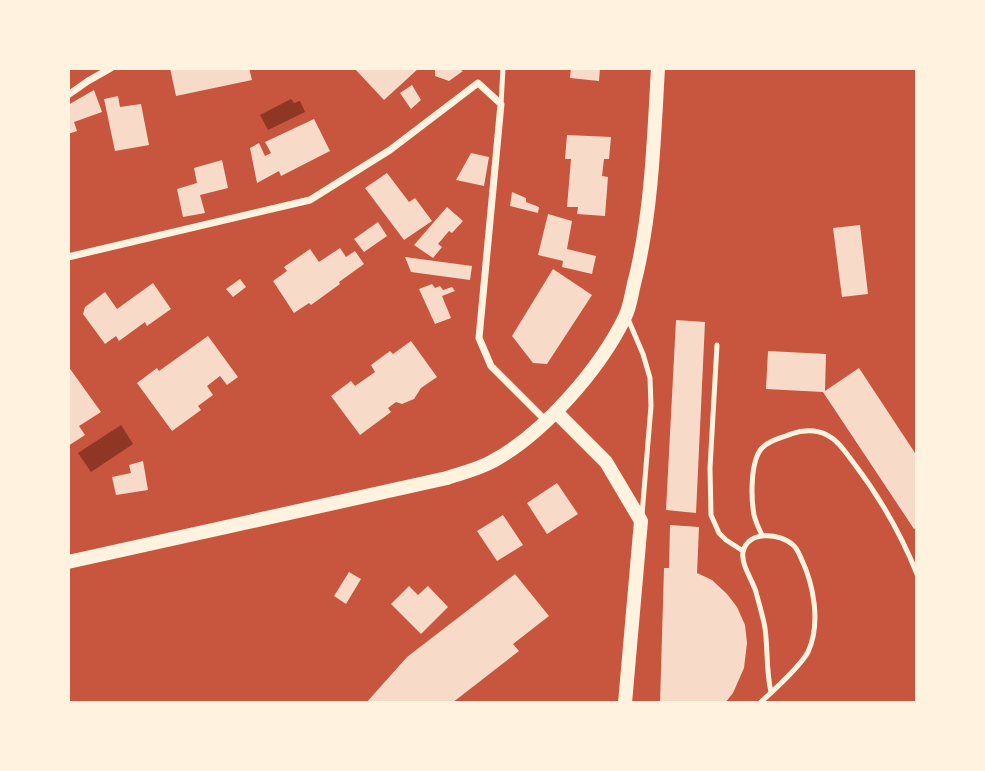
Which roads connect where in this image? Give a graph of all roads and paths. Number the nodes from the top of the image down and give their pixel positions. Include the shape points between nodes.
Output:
1 (111, 68) edge
2 (503, 68) edge
3 (658, 68) edge
4 (68, 95) edge
5 (501, 104) junction
6 (68, 257) edge
7 (626, 315) junction
8 (718, 345) dead end
9 (551, 416) junction
10 (641, 522) junction
11 (762, 536) junction
12 (743, 551) junction
13 (68, 562) edge
14 (917, 573) edge
15 (771, 692) junction
16 (625, 703) edge
17 (760, 703) edge

1 - 4 street
2 - 5 lane
3 - 7 main road via 652,174
5 - 6 street via 478,83 390,150 310,200
5 - 9 street via 479,338 491,366
7 - 9 main road via 594,368
7 - 10 lane via 650,378
8 - 12 lane via 711,515 719,533
9 - 10 main road via 606,462
9 - 13 main road via 492,462 447,478
10 - 16 main road
11 - 12 lane via 747,543
11 - 14 lane via 754,517 752,482 760,450 798,432 820,432 837,442 860,472
11 - 15 lane via 781,539 798,551 814,610 808,652
12 - 15 lane via 765,628
15 - 17 lane

